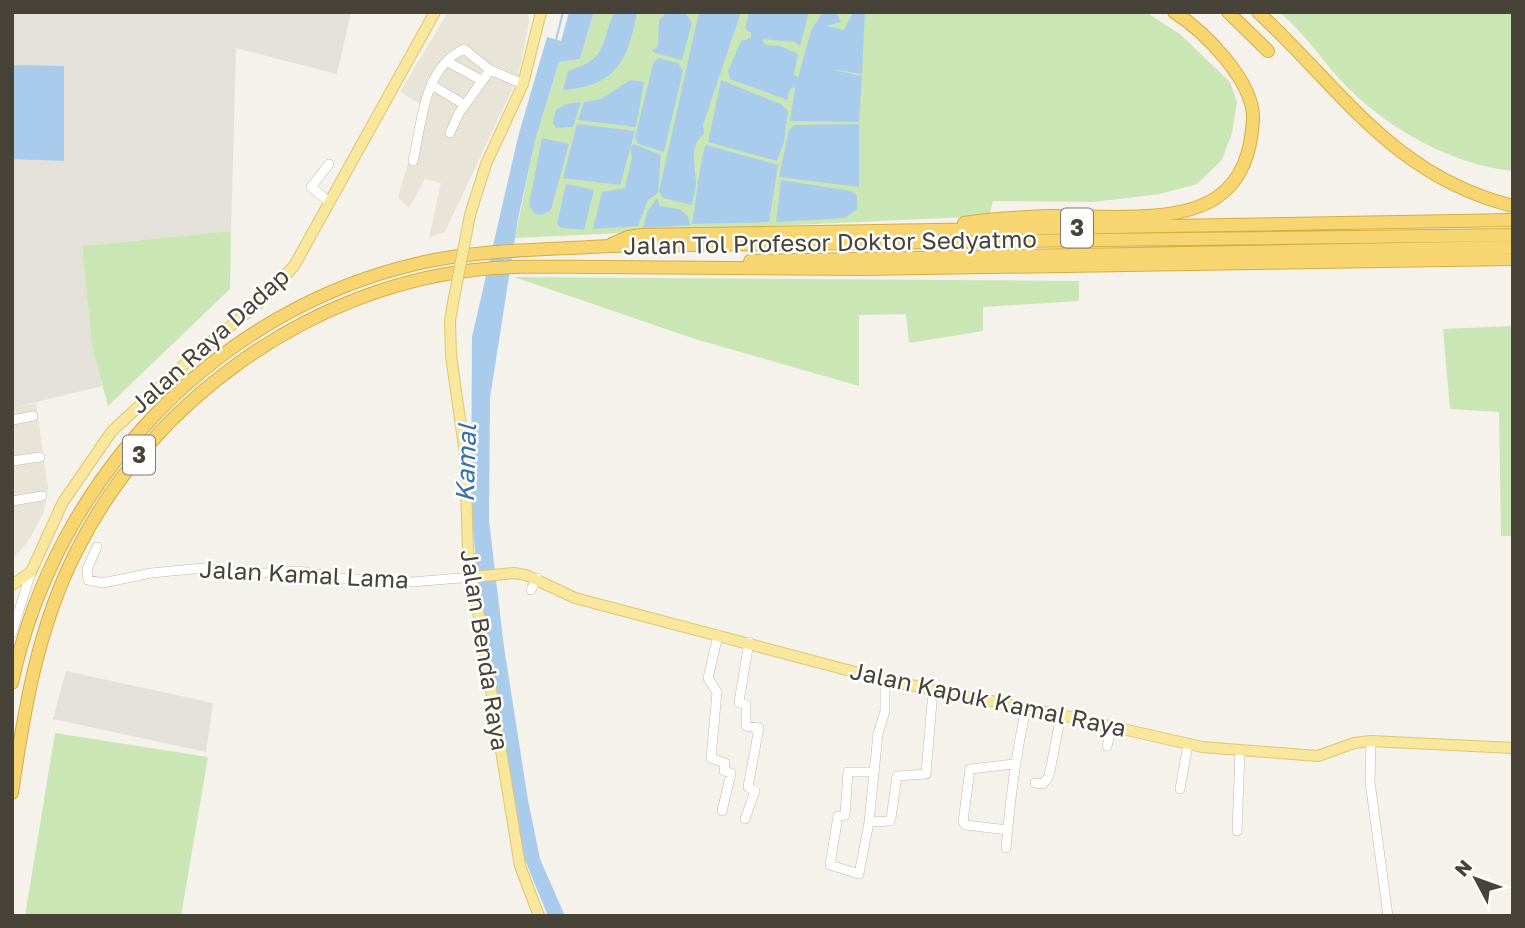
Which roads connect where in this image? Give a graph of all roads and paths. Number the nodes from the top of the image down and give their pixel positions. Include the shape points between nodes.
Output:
1 (435, 12) edge
2 (535, 12) edge
3 (541, 12) edge
4 (1174, 12) edge
5 (1228, 12) edge
6 (1258, 12) edge
7 (538, 26) junction
8 (1268, 51) dead end
9 (448, 62) junction
10 (493, 71) junction
11 (481, 80) junction
12 (523, 84) junction
13 (432, 85) junction
14 (465, 105) junction
15 (450, 134) dead end
16 (413, 161) dead end
17 (329, 164) dead end
18 (328, 201) junction
19 (1513, 206) edge
20 (1513, 220) edge
21 (887, 231) junction
22 (1513, 235) edge
23 (610, 246) junction
24 (1513, 247) edge
25 (1513, 259) edge
26 (672, 267) junction
27 (33, 416) dead end
28 (12, 421) edge
29 (40, 457) dead end
30 (12, 461) edge
31 (42, 496) dead end
32 (12, 501) edge
33 (97, 547) dead end
34 (31, 572) junction
35 (476, 577) junction
36 (537, 578) junction
37 (12, 585) edge
38 (531, 590) dead end
39 (12, 633) edge
40 (718, 635) junction
41 (749, 642) junction
42 (885, 680) junction
43 (12, 683) edge
44 (933, 690) junction
45 (1026, 708) junction
46 (1061, 715) junction
47 (1112, 727) junction
48 (1371, 741) junction
49 (1188, 744) junction
50 (1107, 746) dead end
51 (1513, 748) edge
52 (1240, 753) junction
53 (1014, 764) junction
54 (874, 772) junction
55 (1035, 783) dead end
56 (1180, 789) dead end
57 (12, 793) edge
58 (722, 811) dead end
59 (745, 820) dead end
60 (869, 822) junction
61 (1008, 830) junction
62 (1237, 831) dead end
63 (1006, 848) dead end
64 (540, 916) edge
65 (1388, 916) edge

1 - 18 main road, Jalan Raya Dadap
2 - 7 main road
3 - 7 main road
4 - 21 highway via 1234,69 1253,114 1243,168 1215,199 1164,215 1008,218
5 - 8 highway
6 - 19 highway via 1364,121 1406,157 1447,183
7 - 12 main road
9 - 10 street via 464,49
9 - 11 street
9 - 13 street
10 - 11 street
10 - 12 street
11 - 14 street
12 - 35 main road, Jalan Benda Raya, bridge via 486,164 470,215 450,321 466,454 465,508
13 - 14 street
13 - 16 street via 423,104
14 - 15 street
17 - 18 street via 311,187
18 - 34 main road, Jalan Raya Dadap via 306,247 281,281 112,431 63,502
20 - 21 highway, Jalan Tol Profesor Doktor Sedyatmo / 3
21 - 23 highway, Jalan Tol Profesor Doktor Sedyatmo / 3 via 641,235
22 - 23 highway, Jalan Tol Profesor Doktor Sedyatmo / 3
23 - 43 highway, Jalan Tol Profesor Doktor Sedyatmo / 3 via 479,253 419,263 357,282 244,339 178,391 104,475 61,542 41,584
24 - 26 highway, Jalan Tol Profesor Doktor Sedyatmo / 3 via 781,260
25 - 26 highway, Jalan Tol Profesor Doktor Sedyatmo / 3
26 - 57 highway, Jalan Tol Profesor Doktor Sedyatmo / 3 via 479,269 422,279 310,320 254,352 190,403 148,443 78,548 39,648
27 - 28 street
29 - 30 street
31 - 32 street
33 - 35 street, Jalan Kamal Lama via 87,569 88,580 103,583 203,568 411,582
34 - 37 main road
34 - 39 street
35 - 36 main road, Jalan Kapuk Kamal Raya via 514,573
35 - 64 main road, Jalan Benda Raya via 517,855
36 - 38 street
36 - 40 main road, Jalan Kapuk Kamal Raya via 576,598
40 - 41 main road, Jalan Kapuk Kamal Raya
40 - 58 street via 708,678 717,692 711,758 725,763 724,771 731,773
41 - 42 main road, Jalan Kapuk Kamal Raya
41 - 59 street via 739,702 746,705 746,726 759,728 748,787 755,791
42 - 44 main road, Jalan Kapuk Kamal Raya
42 - 54 street via 885,711 877,734
44 - 45 main road, Jalan Kapuk Kamal Raya
44 - 60 street via 926,774 897,776 890,821
45 - 46 main road, Jalan Kapuk Kamal Raya
45 - 53 street
46 - 47 main road, Jalan Kapuk Kamal Raya
46 - 55 street via 1049,776 1043,784
47 - 49 main road, Jalan Kapuk Kamal Raya
47 - 50 street
48 - 51 main road, Jalan Kapuk Kamal Raya
48 - 52 main road, Jalan Kapuk Kamal Raya via 1318,756
48 - 65 street via 1370,782
49 - 52 main road, Jalan Kapuk Kamal Raya
49 - 56 street
52 - 62 street
53 - 61 street
53 - 61 street via 970,769 963,822
54 - 60 street
54 - 60 street via 848,772 845,815 838,816 830,865 859,874
61 - 63 street

